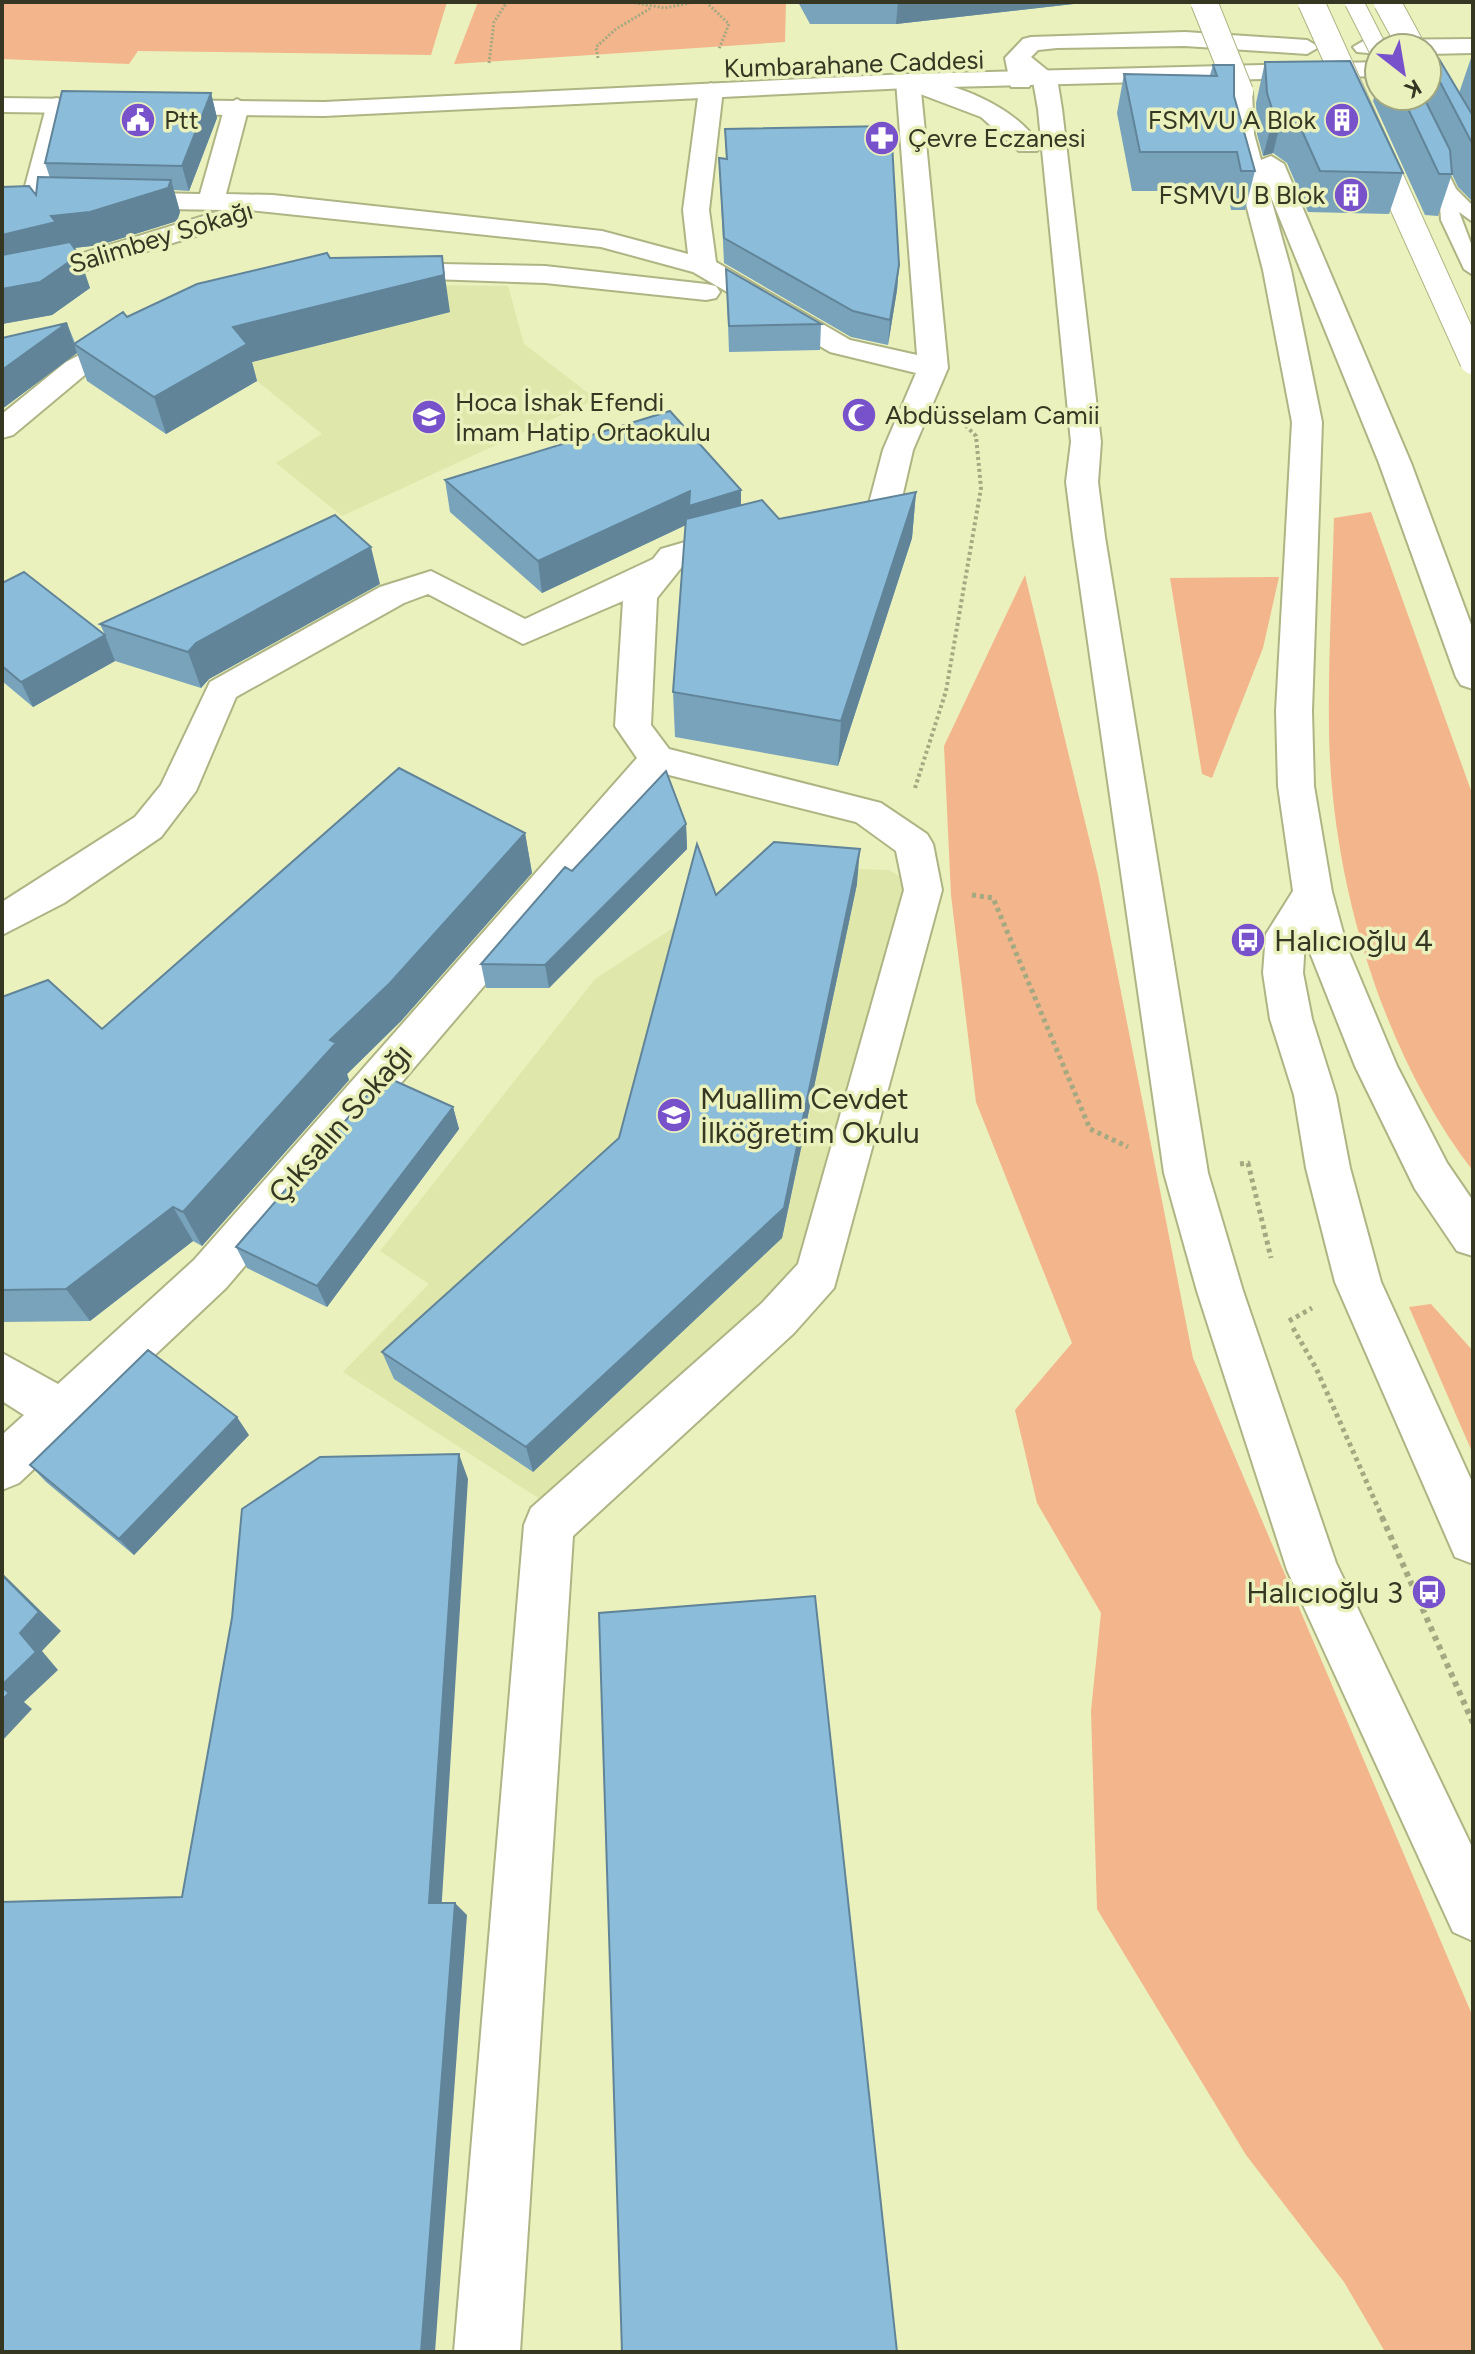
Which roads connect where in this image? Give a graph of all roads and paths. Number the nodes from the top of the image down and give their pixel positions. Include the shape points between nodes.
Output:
1 (507, 2) edge
2 (630, 2) edge
3 (694, 2) edge
4 (706, 2) edge
5 (1204, 2) edge
6 (1311, 2) edge
7 (1354, 2) edge
8 (1387, 2) edge
9 (651, 8) junction
10 (1369, 32) edge
11 (1403, 32) edge
12 (1473, 46) edge
13 (727, 68) junction
14 (1473, 68) edge
15 (1363, 69) edge
16 (1443, 69) edge
17 (1027, 72) junction
18 (600, 75) junction
19 (908, 81) junction
20 (488, 84) junction
21 (711, 90) junction
22 (1240, 92) junction
23 (2, 105) edge
24 (57, 105) junction
25 (237, 106) junction
26 (1410, 112) edge
27 (1028, 146) junction
28 (1448, 191) junction
29 (2, 198) edge
30 (35, 199) junction
31 (211, 201) junction
32 (273, 203) junction
33 (1473, 217) edge
34 (703, 266) junction
35 (1473, 269) edge
36 (358, 272) edge
37 (2, 279) edge
38 (767, 301) junction
39 (164, 321) edge
40 (1473, 361) edge
41 (933, 368) junction
42 (9, 415) edge
43 (909, 423) junction
44 (1082, 482) junction
45 (665, 566) junction
46 (1473, 677) edge
47 (657, 759) junction
48 (914, 844) junction
49 (923, 890) junction
50 (1313, 892) junction
51 (2, 920) edge
52 (1186, 1173) junction
53 (1473, 1237) edge
54 (1274, 1268) dead end
55 (1285, 1307) dead end
56 (2, 1375) edge
57 (60, 1411) junction
58 (2, 1467) edge
59 (1473, 1540) edge
60 (1473, 1723) edge
61 (1473, 1912) edge
62 (487, 2352) edge

1 - 20 path via 494,22
2 - 9 path
3 - 9 path
4 - 13 path via 729,24 718,47
5 - 22 main road, bridge
6 - 40 main road, bridge
7 - 10 lane, bridge
8 - 11 main road, bridge
9 - 18 path via 596,47
12 - 17 main road, Kumbarahane Caddesi via 1307,47
13 - 17 main road, Kumbarahane Caddesi
13 - 18 main road, Kumbarahane Caddesi
14 - 16 main road
15 - 17 main road, Kumbarahane Caddesi
17 - 19 main road, Kumbarahane Caddesi
17 - 27 main road
17 - 44 main road via 1085,428
18 - 20 main road, Kumbarahane Caddesi
19 - 21 main road, Kumbarahane Caddesi
19 - 27 main road via 971,102 1018,131
19 - 41 main road
20 - 25 main road, Kumbarahane Caddesi
21 - 25 main road, Kumbarahane Caddesi via 324,109
21 - 34 main road via 696,210
22 - 46 main road via 1395,463
22 - 50 main road via 1241,134 1277,270 1307,422 1294,711 1296,786
23 - 24 main road, Kumbarahane Caddesi
24 - 25 main road, Kumbarahane Caddesi
24 - 30 main road
25 - 31 main road
26 - 28 lane
27 - 44 main road via 1062,445
28 - 33 lane
28 - 35 lane via 1450,220
29 - 30 main road
30 - 31 main road
31 - 32 main road
32 - 34 main road via 602,239
32 - 37 main road, Salimbey Sokağı via 66,267
34 - 38 main road
36 - 38 main road via 485,269 613,278
38 - 41 main road via 840,346
39 - 42 main road via 76,368
41 - 43 main road
43 - 45 main road via 881,519 742,535 673,556
43 - 48 path via 962,421 976,436 981,488 946,691 909,803
44 - 52 main road
45 - 47 main road via 640,596 633,726
45 - 51 main road via 523,633 431,582 392,595 222,690 177,791 148,827
47 - 48 main road via 868,812
47 - 57 main road, Çıksalın Sokağı via 210,1274
48 - 49 main road
49 - 52 path via 993,898 1090,1129
49 - 62 main road via 818,1274 778,1318 549,1525
50 - 53 main road via 1327,947 1376,1066 1431,1176
50 - 59 main road via 1286,934 1283,973 1291,1019 1315,1095 1358,1282
52 - 54 path via 1248,1163
52 - 61 main road via 1313,1570
55 - 60 path
56 - 57 main road
57 - 58 main road, Çıksalın Sokağı

